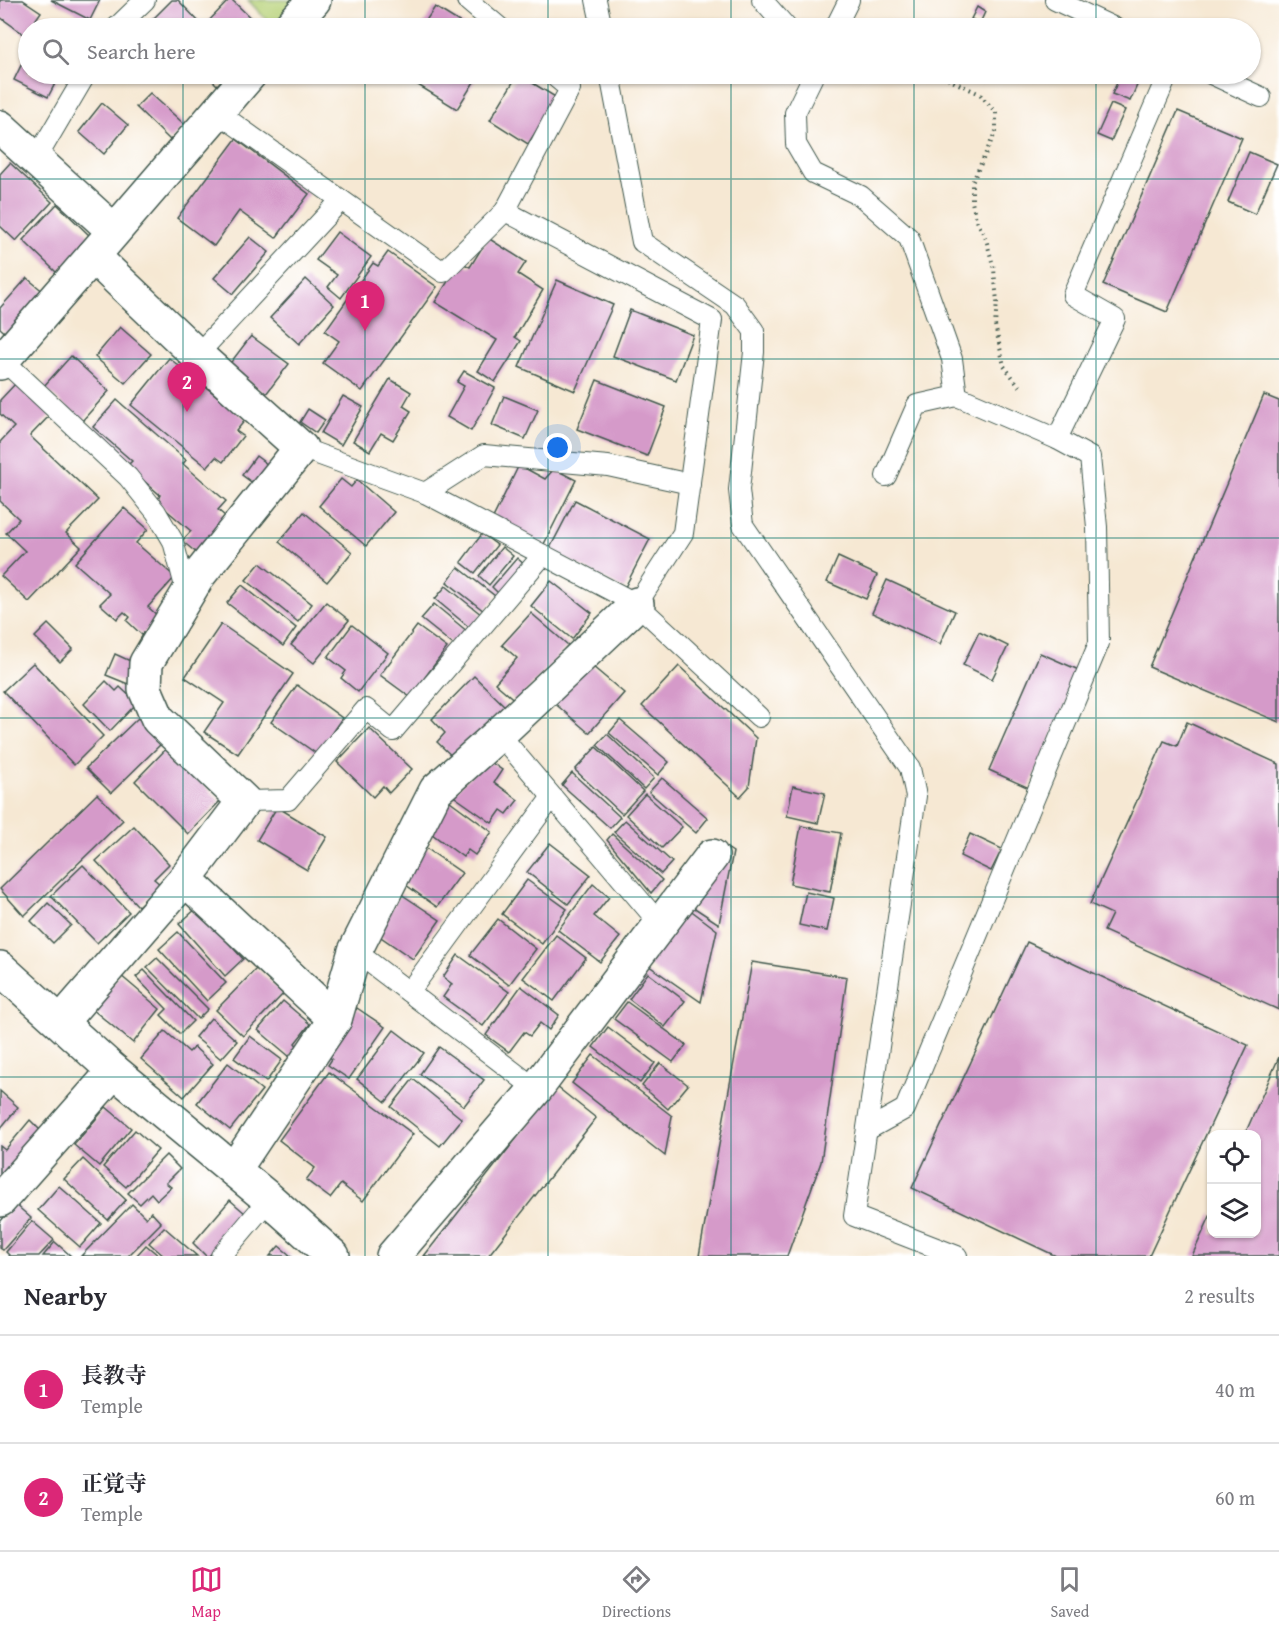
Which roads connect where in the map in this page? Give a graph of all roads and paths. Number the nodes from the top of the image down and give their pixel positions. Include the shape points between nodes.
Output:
1 (145, 0) edge
2 (314, 0) edge
3 (467, 0) edge
4 (596, 0) edge
5 (762, 0) edge
6 (849, 0) edge
7 (1054, 0) edge
8 (126, 18) edge
9 (298, 18) edge
10 (488, 18) edge
11 (600, 18) edge
12 (778, 18) edge
13 (841, 18) edge
14 (1093, 18) edge
15 (80, 84) edge
16 (241, 84) edge
17 (564, 84) edge
18 (612, 84) edge
19 (809, 84) edge
20 (958, 84) edge
21 (1164, 84) edge
22 (1233, 84) edge
23 (1261, 97) dead end
24 (217, 112) junction
25 (0, 127) edge
26 (36, 159) junction
27 (341, 200) junction
28 (505, 211) junction
29 (114, 231) junction
30 (93, 256) junction
31 (197, 355) junction
32 (2, 362) edge
33 (957, 396) junction
34 (1069, 416) junction
35 (1058, 439) junction
36 (301, 448) junction
37 (886, 476) dead end
38 (690, 484) junction
39 (425, 493) junction
40 (543, 555) junction
41 (187, 594) junction
42 (637, 604) junction
43 (759, 717) dead end
44 (499, 734) junction
45 (552, 797) junction
46 (244, 801) junction
47 (712, 856) dead end
48 (185, 879) junction
49 (660, 924) junction
50 (355, 951) junction
51 (0, 968) edge
52 (409, 992) junction
53 (336, 1019) junction
54 (61, 1022) junction
55 (114, 1071) junction
56 (536, 1089) junction
57 (867, 1130) junction
58 (234, 1170) junction
59 (269, 1199) junction
60 (0, 1200) edge
61 (221, 1256) edge
62 (333, 1256) edge
63 (393, 1256) edge
64 (957, 1256) edge

1 - 8 lane
2 - 9 street
3 - 10 lane
4 - 11 lane
5 - 12 lane
6 - 13 lane
7 - 14 lane
15 - 26 lane
16 - 24 street
17 - 28 lane via 570,89
18 - 57 lane via 642,242 735,305 754,331 739,490 743,525 910,768 916,796
19 - 33 lane via 795,113 796,144 813,172 861,196 909,238 952,359
20 - 34 path via 980,94 996,113 996,130 972,183 972,202 994,268 998,302 995,325 1004,366 1018,386
21 - 34 lane via 1072,295 1115,319
22 - 23 lane
24 - 27 lane
24 - 29 street
25 - 26 street
26 - 29 street
27 - 28 lane via 443,272
27 - 31 lane
28 - 38 lane via 712,320
29 - 30 street
30 - 31 street
30 - 32 street
31 - 36 street
32 - 41 lane via 128,477 156,512 173,541
33 - 35 lane
33 - 37 lane via 917,405
34 - 35 lane
35 - 57 lane via 1090,457 1097,527 1099,644 905,1109
36 - 39 lane
36 - 41 street
38 - 39 lane via 608,466 484,454
38 - 42 lane via 683,533
39 - 40 lane
40 - 42 lane
40 - 46 lane via 393,731 366,709 288,800
41 - 46 street via 146,663 145,689 158,718
42 - 43 lane
42 - 44 street
44 - 45 lane
44 - 50 street via 436,790
45 - 49 lane
45 - 52 lane
46 - 48 street
47 - 49 street
48 - 53 street
48 - 54 street
49 - 56 street
50 - 52 lane
50 - 53 street
51 - 54 street
52 - 56 lane
53 - 58 street
54 - 55 street
55 - 58 street
55 - 60 street
56 - 63 street
57 - 64 lane via 854,1215
58 - 59 street
59 - 61 lane
59 - 62 street

